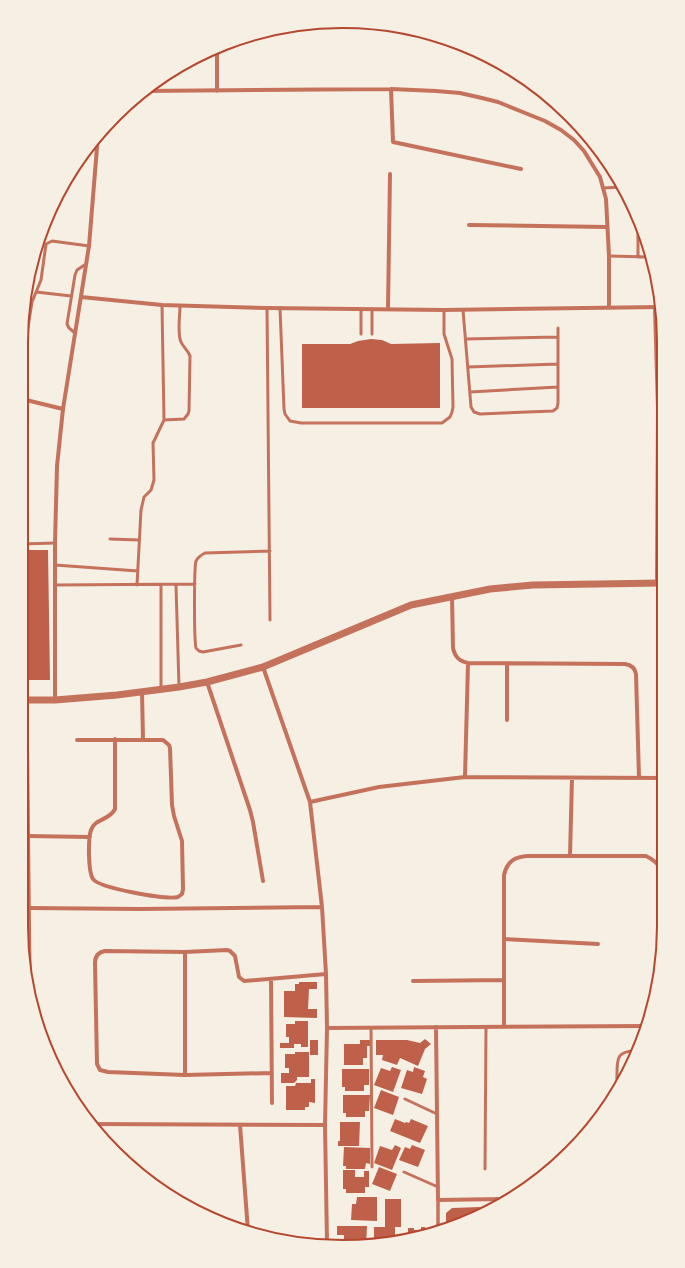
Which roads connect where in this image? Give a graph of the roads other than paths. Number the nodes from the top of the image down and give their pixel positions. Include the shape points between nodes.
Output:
1 (217, 54) edge
2 (391, 89) junction
3 (154, 91) edge
4 (217, 91) junction
5 (97, 146) edge
6 (521, 169) dead end
7 (390, 174) dead end
8 (616, 187) edge
9 (603, 188) junction
10 (469, 225) dead end
11 (607, 227) junction
12 (638, 236) edge
13 (89, 246) junction
14 (609, 256) junction
15 (638, 257) junction
16 (645, 257) edge
17 (86, 264) junction
18 (36, 292) junction
19 (72, 296) junction
20 (81, 297) junction
21 (162, 305) junction
22 (180, 306) junction
23 (267, 308) junction
24 (280, 308) junction
25 (609, 308) junction
26 (655, 308) edge
27 (361, 309) junction
28 (372, 309) junction
29 (388, 309) junction
30 (444, 310) junction
31 (464, 310) junction
32 (655, 315) edge
33 (29, 319) edge
34 (558, 328) dead end
35 (75, 333) junction
36 (361, 334) dead end
37 (372, 334) dead end
38 (558, 337) junction
39 (466, 339) junction
40 (657, 348) edge
41 (558, 364) junction
42 (468, 367) junction
43 (558, 387) junction
44 (470, 392) junction
45 (28, 400) edge
46 (62, 409) junction
47 (164, 420) junction
48 (110, 539) dead end
49 (139, 540) junction
50 (55, 543) junction
51 (28, 544) edge
52 (270, 551) junction
53 (55, 565) junction
54 (138, 570) junction
55 (657, 583) edge
56 (195, 584) junction
57 (55, 585) junction
58 (137, 585) junction
59 (161, 585) junction
60 (176, 585) junction
61 (452, 597) junction
62 (270, 620) dead end
63 (241, 645) dead end
64 (468, 663) junction
65 (508, 664) junction
66 (262, 667) junction
67 (207, 682) junction
68 (179, 687) junction
69 (161, 690) junction
70 (142, 692) junction
71 (28, 700) edge
72 (55, 700) junction
73 (507, 720) dead end
74 (115, 739) junction
75 (77, 740) dead end
76 (143, 740) junction
77 (465, 777) junction
78 (572, 778) junction
79 (639, 778) junction
80 (657, 778) edge
81 (310, 802) junction
82 (28, 836) edge
83 (90, 837) junction
84 (570, 856) junction
85 (657, 864) edge
86 (262, 881) dead end
87 (322, 907) junction
88 (28, 910) edge
89 (504, 939) junction
90 (598, 944) dead end
91 (184, 952) junction
92 (326, 974) junction
93 (271, 979) junction
94 (504, 980) junction
95 (413, 981) dead end
96 (504, 1026) junction
97 (640, 1026) edge
98 (436, 1027) junction
99 (486, 1027) junction
100 (327, 1028) junction
101 (371, 1028) junction
102 (631, 1051) edge
103 (272, 1074) junction
104 (184, 1075) junction
105 (617, 1079) edge
106 (405, 1099) dead end
107 (272, 1103) dead end
108 (437, 1114) junction
109 (99, 1124) edge
110 (240, 1125) junction
111 (326, 1125) junction
112 (372, 1167) dead end
113 (485, 1169) dead end
114 (404, 1172) dead end
115 (438, 1186) junction
116 (498, 1199) edge
117 (438, 1200) junction
118 (248, 1225) edge
119 (438, 1225) edge
120 (328, 1239) edge

1 - 4 street
2 - 4 street
2 - 6 street via 393,142
2 - 9 street via 471,95 498,102 545,121 570,137 584,151 600,177
3 - 4 street
5 - 13 street
7 - 29 street
8 - 9 lane
9 - 11 street
10 - 11 street
11 - 14 street
12 - 15 lane
13 - 17 street
13 - 18 lane via 52,241 46,244 41,280
14 - 15 lane
14 - 25 street
15 - 16 lane
17 - 19 lane via 75,274
17 - 20 street
18 - 19 lane
18 - 33 lane
19 - 35 lane via 67,324
20 - 21 street
20 - 35 street
21 - 22 street
21 - 47 lane
22 - 23 street
22 - 47 lane via 179,336 190,356 189,410 184,419
23 - 24 street
23 - 52 lane
24 - 27 street
24 - 30 lane via 284,409 290,421 301,423 442,423 447,420 452,412 452,360 444,334
25 - 26 street
25 - 31 street
27 - 28 street
27 - 36 lane
28 - 29 street
28 - 37 lane
29 - 30 street
30 - 31 street
31 - 39 lane
32 - 40 street
34 - 38 lane
35 - 46 street
38 - 39 lane
38 - 41 lane
39 - 42 lane
41 - 42 lane
41 - 43 lane
42 - 44 lane
43 - 44 lane
43 - 44 lane via 557,408 553,411 480,414 474,412 471,407
45 - 46 street
46 - 50 street via 57,466
47 - 49 lane via 154,438 154,480 142,503
48 - 49 lane
49 - 54 lane
50 - 51 lane
50 - 53 street
52 - 56 lane via 205,553 198,557 195,564
52 - 62 lane
53 - 54 lane
53 - 57 street
54 - 58 lane
55 - 61 street via 533,585 490,589
56 - 60 lane
56 - 63 lane via 196,648 204,652
57 - 58 lane
57 - 72 street
58 - 59 lane
59 - 60 lane
59 - 69 lane
60 - 68 lane
61 - 64 street via 454,654 458,659
61 - 66 street via 411,605
64 - 65 street
64 - 77 street
65 - 73 street
65 - 79 street via 632,666 636,671
66 - 67 street
66 - 81 street
67 - 68 street
67 - 86 street via 250,810
68 - 69 street
69 - 70 street
70 - 72 street
70 - 76 street
71 - 72 street
74 - 75 street
74 - 76 street
74 - 83 street via 115,809 110,816 93,826
76 - 83 street via 164,740 170,748 172,805 182,841 182,894 175,898 133,892 97,883 90,873
77 - 78 street
77 - 81 street via 379,787
78 - 79 street
78 - 84 street
79 - 80 street
81 - 87 street
82 - 83 street
84 - 85 street via 646,856
84 - 89 street via 521,856 511,861 504,875
87 - 88 street
87 - 92 street
89 - 90 street
89 - 94 street
91 - 93 street via 227,950 235,956 239,977 242,980
91 - 104 street
91 - 104 street via 105,950 95,959 96,1064 100,1070
92 - 93 street
92 - 100 street
93 - 103 street
94 - 95 street
94 - 96 street
96 - 97 street
96 - 99 street
98 - 99 street
98 - 101 street
98 - 108 street
99 - 113 lane
100 - 101 street
100 - 111 street
101 - 112 lane
102 - 105 lane via 621,1053 617,1060
103 - 104 street
103 - 107 street
106 - 108 lane
108 - 115 street
109 - 110 street
110 - 111 street
110 - 118 street
111 - 120 street
114 - 115 lane
115 - 117 street
116 - 117 street
117 - 119 street

